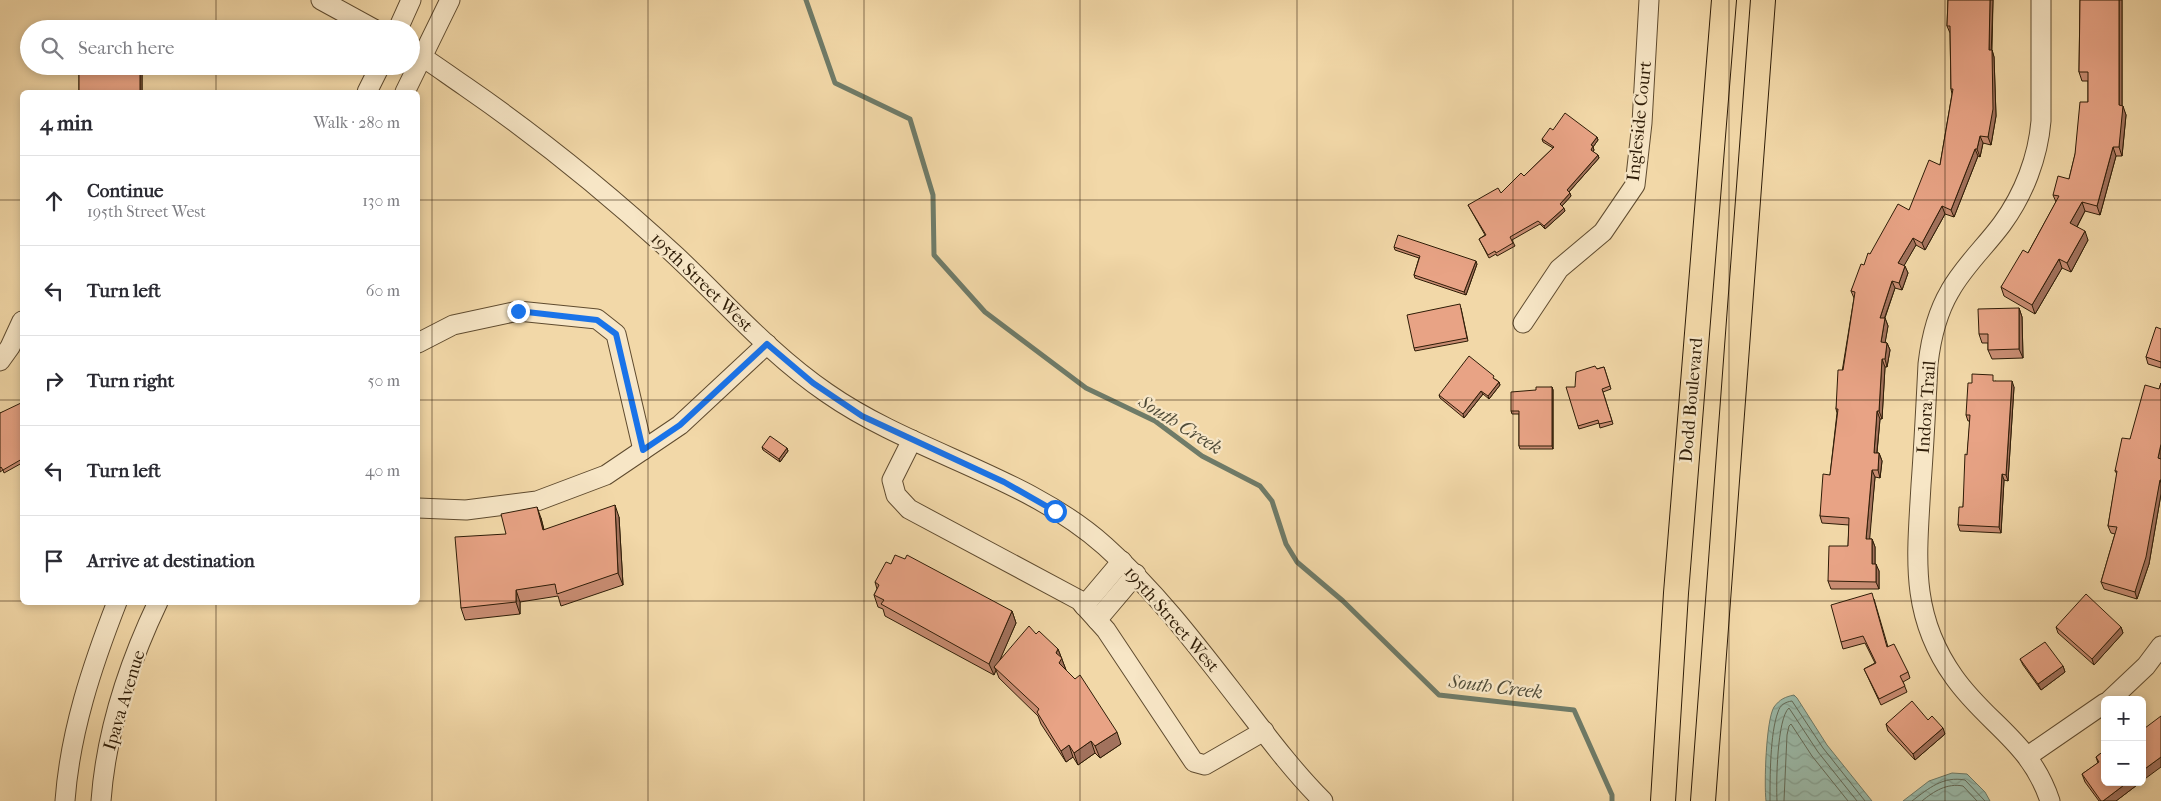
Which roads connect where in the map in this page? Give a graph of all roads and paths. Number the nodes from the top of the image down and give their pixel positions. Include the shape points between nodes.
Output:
1 (321, 0) edge
2 (411, 0) edge
3 (450, 0) edge
4 (1649, 0) edge
5 (1724, 0) edge
6 (1763, 0) edge
7 (2042, 0) edge
8 (358, 20) edge
9 (402, 20) edge
10 (420, 48) edge
11 (420, 55) edge
12 (376, 75) edge
13 (410, 75) edge
14 (368, 90) edge
15 (406, 90) edge
16 (1523, 323) dead end
17 (20, 325) edge
18 (420, 342) edge
19 (767, 344) junction
20 (0, 361) edge
21 (912, 440) junction
22 (643, 450) junction
23 (420, 508) edge
24 (1122, 561) junction
25 (1136, 574) junction
26 (1676, 593) junction
27 (116, 605) edge
28 (157, 605) edge
29 (1084, 606) junction
30 (1097, 620) junction
31 (2161, 646) edge
32 (2114, 696) edge
33 (2101, 706) edge
34 (1264, 731) junction
35 (2028, 756) junction
36 (65, 801) edge
37 (101, 801) edge
38 (1323, 801) edge
39 (1663, 801) edge
40 (1679, 801) edge
41 (1703, 801) edge
42 (2050, 801) edge

1 - 8 street
2 - 9 street
3 - 10 street
4 - 16 street, Ingleside Court via 1635,185 1603,232 1559,269
5 - 26 main road, Dodd Boulevard
6 - 41 main road
7 - 35 street, Indora Trail via 2041,120 2032,163 2010,211 1964,268 1949,293 1932,338 1916,562 1920,600 1939,653 1963,690
11 - 19 street, 195th Street West via 501,111 588,178
12 - 14 street
13 - 15 street
17 - 20 street
18 - 22 street via 453,325 518,311 597,320 616,334
19 - 21 street, 195th Street West via 829,395 862,416
19 - 22 street via 680,425
21 - 24 street, 195th Street West via 1033,498 1102,543
21 - 29 street via 892,480 896,495 909,510 1079,600
22 - 23 street via 606,475 537,501 466,510
24 - 25 street, 195th Street West
24 - 29 street
25 - 30 street
25 - 34 street, 195th Street West via 1179,622
26 - 39 main road, Dodd Boulevard
26 - 40 main road via 1687,617
27 - 36 street, Ipava Avenue via 84,697 70,757
28 - 37 street, Ipava Avenue via 127,677 113,725
29 - 30 street
30 - 34 street via 1194,762 1205,765
31 - 32 street via 2142,670
33 - 35 street
34 - 38 street, 195th Street West
35 - 42 street, Indora Trail

